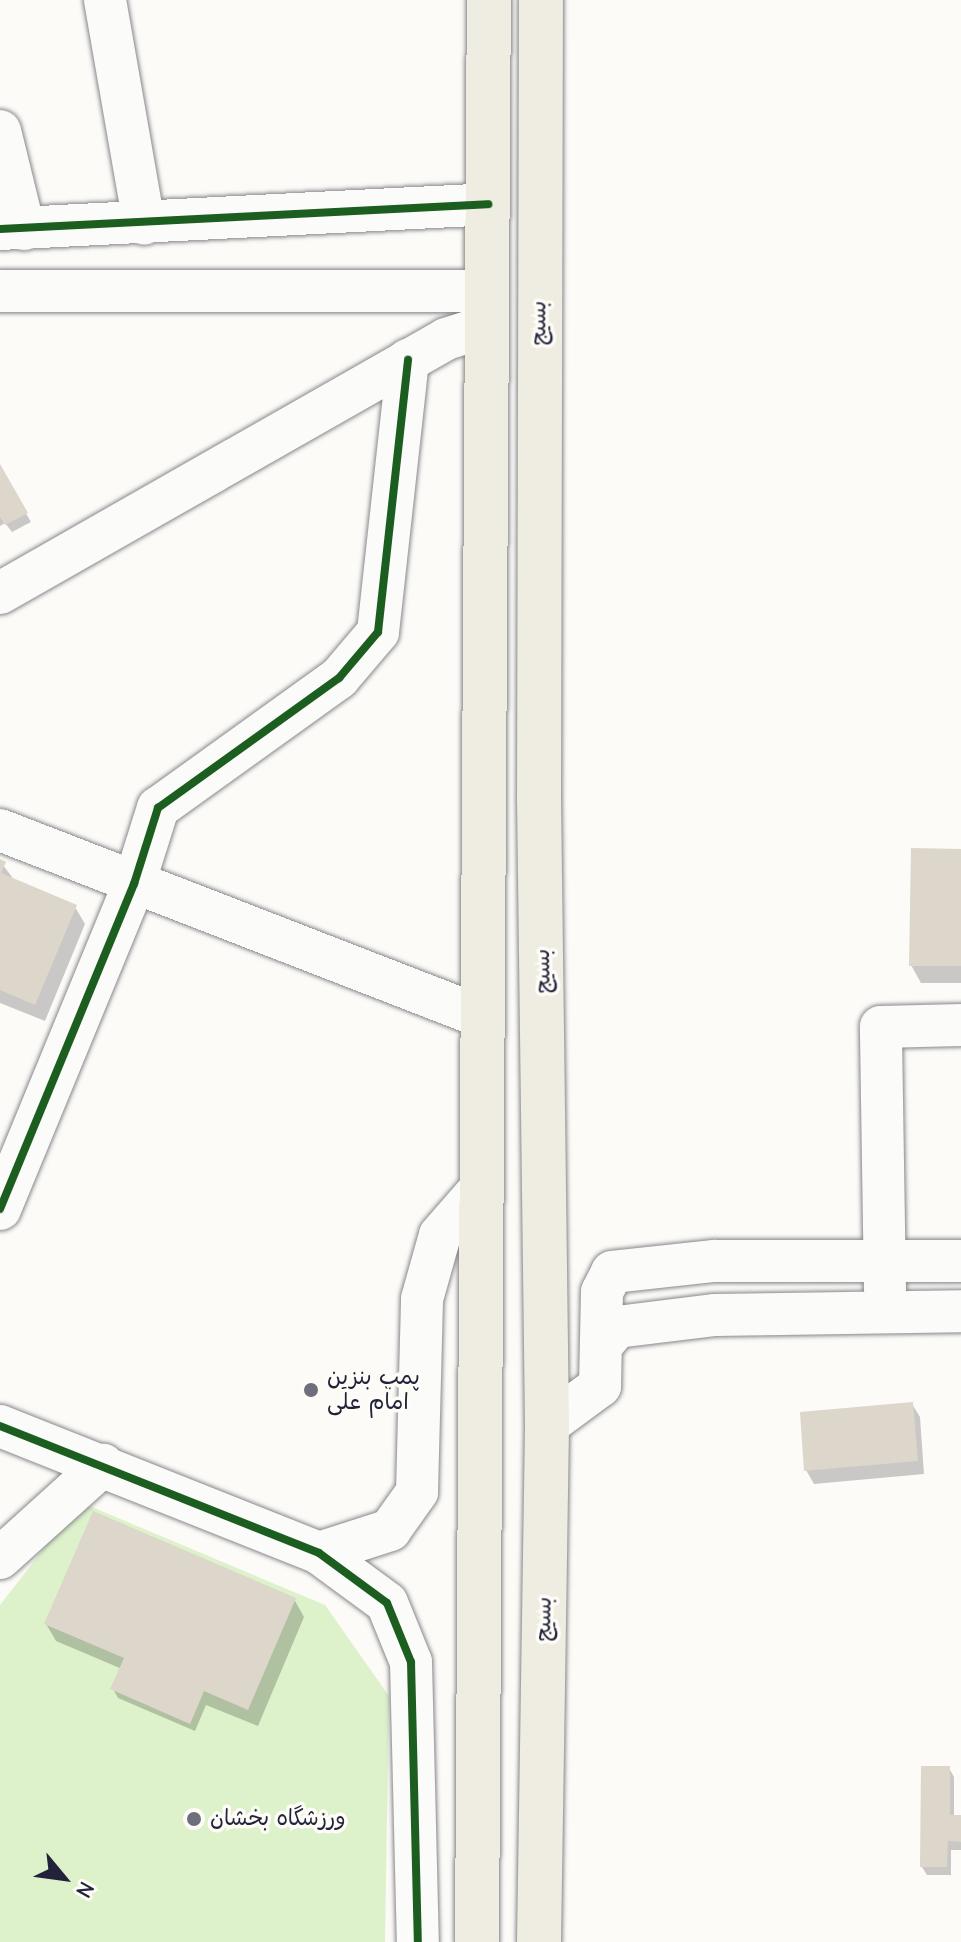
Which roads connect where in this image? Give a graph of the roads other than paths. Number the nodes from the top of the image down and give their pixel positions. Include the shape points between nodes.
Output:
1 (105, 0) edge
2 (489, 0) edge
3 (541, 0) edge
4 (0, 131) edge
5 (488, 204) junction
6 (144, 224) junction
7 (12, 229) edge
8 (5, 294) edge
9 (487, 308) junction
10 (408, 360) junction
11 (0, 593) edge
12 (0, 830) edge
13 (134, 884) junction
14 (482, 1017) junction
15 (961, 1025) edge
16 (481, 1188) junction
17 (0, 1209) edge
18 (961, 1261) edge
19 (884, 1262) junction
20 (961, 1311) edge
21 (885, 1312) junction
22 (601, 1346) junction
23 (547, 1425) junction
24 (0, 1426) edge
25 (103, 1465) junction
26 (319, 1553) junction
27 (0, 1558) edge
28 (418, 1942) edge
29 (477, 1942) edge
30 (539, 1942) edge

1 - 6 street
2 - 5 main road
3 - 23 main road, بسیج via 539,801
4 - 7 street
5 - 6 street
5 - 9 main road
6 - 7 street
8 - 9 street
9 - 10 street
9 - 14 main road
10 - 11 street
10 - 13 street via 378,632 339,678 158,808
12 - 13 street
13 - 14 street
13 - 17 street
14 - 16 main road
15 - 19 street via 881,1027
16 - 26 street via 440,1235 422,1299 417,1492 390,1530
16 - 29 main road
18 - 19 street
19 - 21 street
19 - 22 street via 714,1261 612,1272 602,1292
20 - 21 street
21 - 22 street via 715,1315 617,1327
22 - 23 street via 600,1386
23 - 30 main road, بسیج
24 - 25 street
25 - 26 street
25 - 27 street
26 - 28 street via 387,1603 411,1662

